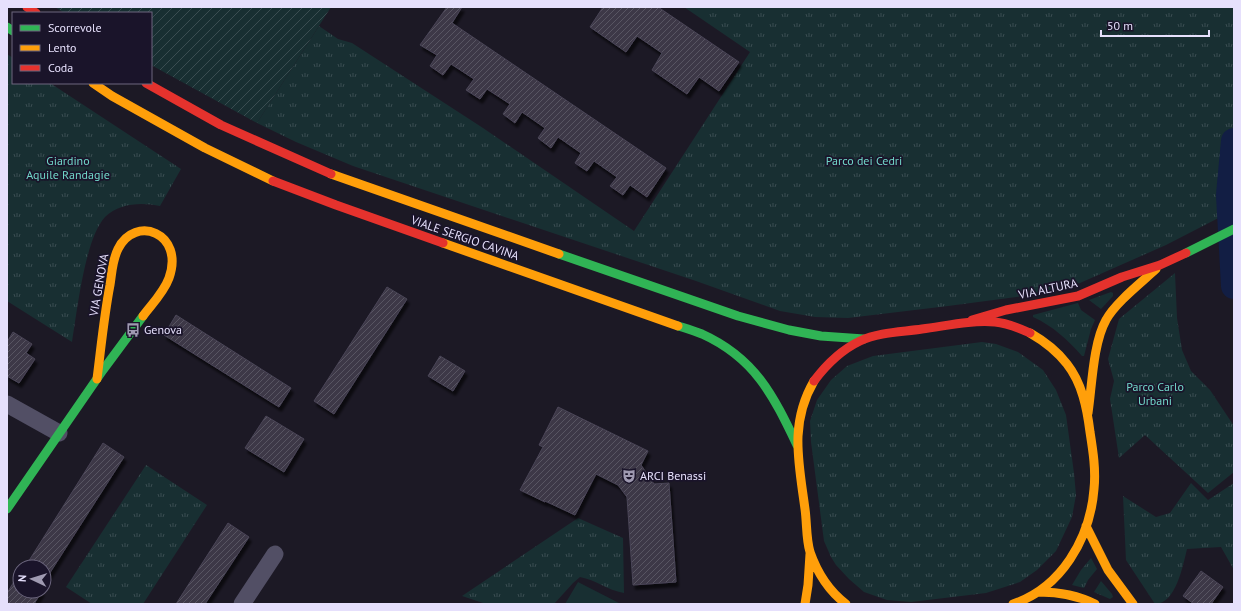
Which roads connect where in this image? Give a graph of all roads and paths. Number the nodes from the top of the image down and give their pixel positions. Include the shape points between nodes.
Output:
1 (94, 84) edge
2 (148, 84) edge
3 (1233, 230) edge
4 (1160, 265) junction
5 (961, 323) junction
6 (864, 339) junction
7 (97, 379) junction
8 (7, 404) edge
9 (1088, 413) junction
10 (59, 433) junction
11 (797, 445) junction
12 (7, 509) edge
13 (1086, 526) junction
14 (810, 551) junction
15 (275, 554) dead end
16 (1040, 592) junction
17 (242, 604) edge
18 (805, 604) edge
19 (846, 604) edge
20 (1013, 604) edge
21 (1096, 604) edge
22 (1133, 604) edge

1 - 11 main road, VIALE SERGIO CAVINA via 205,148 268,179 702,334 736,354 763,380
2 - 6 main road, VIALE SERGIO CAVINA via 221,125 339,178 738,316 795,332
3 - 4 main road, VIA ALTURA
4 - 5 main road, VIA ALTURA via 1122,277 1078,296 1006,310
4 - 9 main road, VIA ALTURA via 1106,320 1097,346
5 - 6 main road
5 - 9 main road via 994,322 1018,328 1038,338 1066,361 1072,370 1083,393
6 - 11 main road via 844,350 813,380 802,402
7 - 7 main road, VIA GENOVA via 168,280 172,253 167,242 154,232 140,231 131,234 117,251 111,276
7 - 10 main road, VIA GENOVA
8 - 10 street
9 - 13 main road via 1095,493
10 - 12 main road, VIA GENOVA
11 - 14 main road
13 - 16 main road via 1079,544 1064,567
13 - 22 main road via 1108,570
14 - 18 main road
14 - 19 main road via 829,589
15 - 17 street
16 - 20 main road
16 - 21 main road via 1075,595

